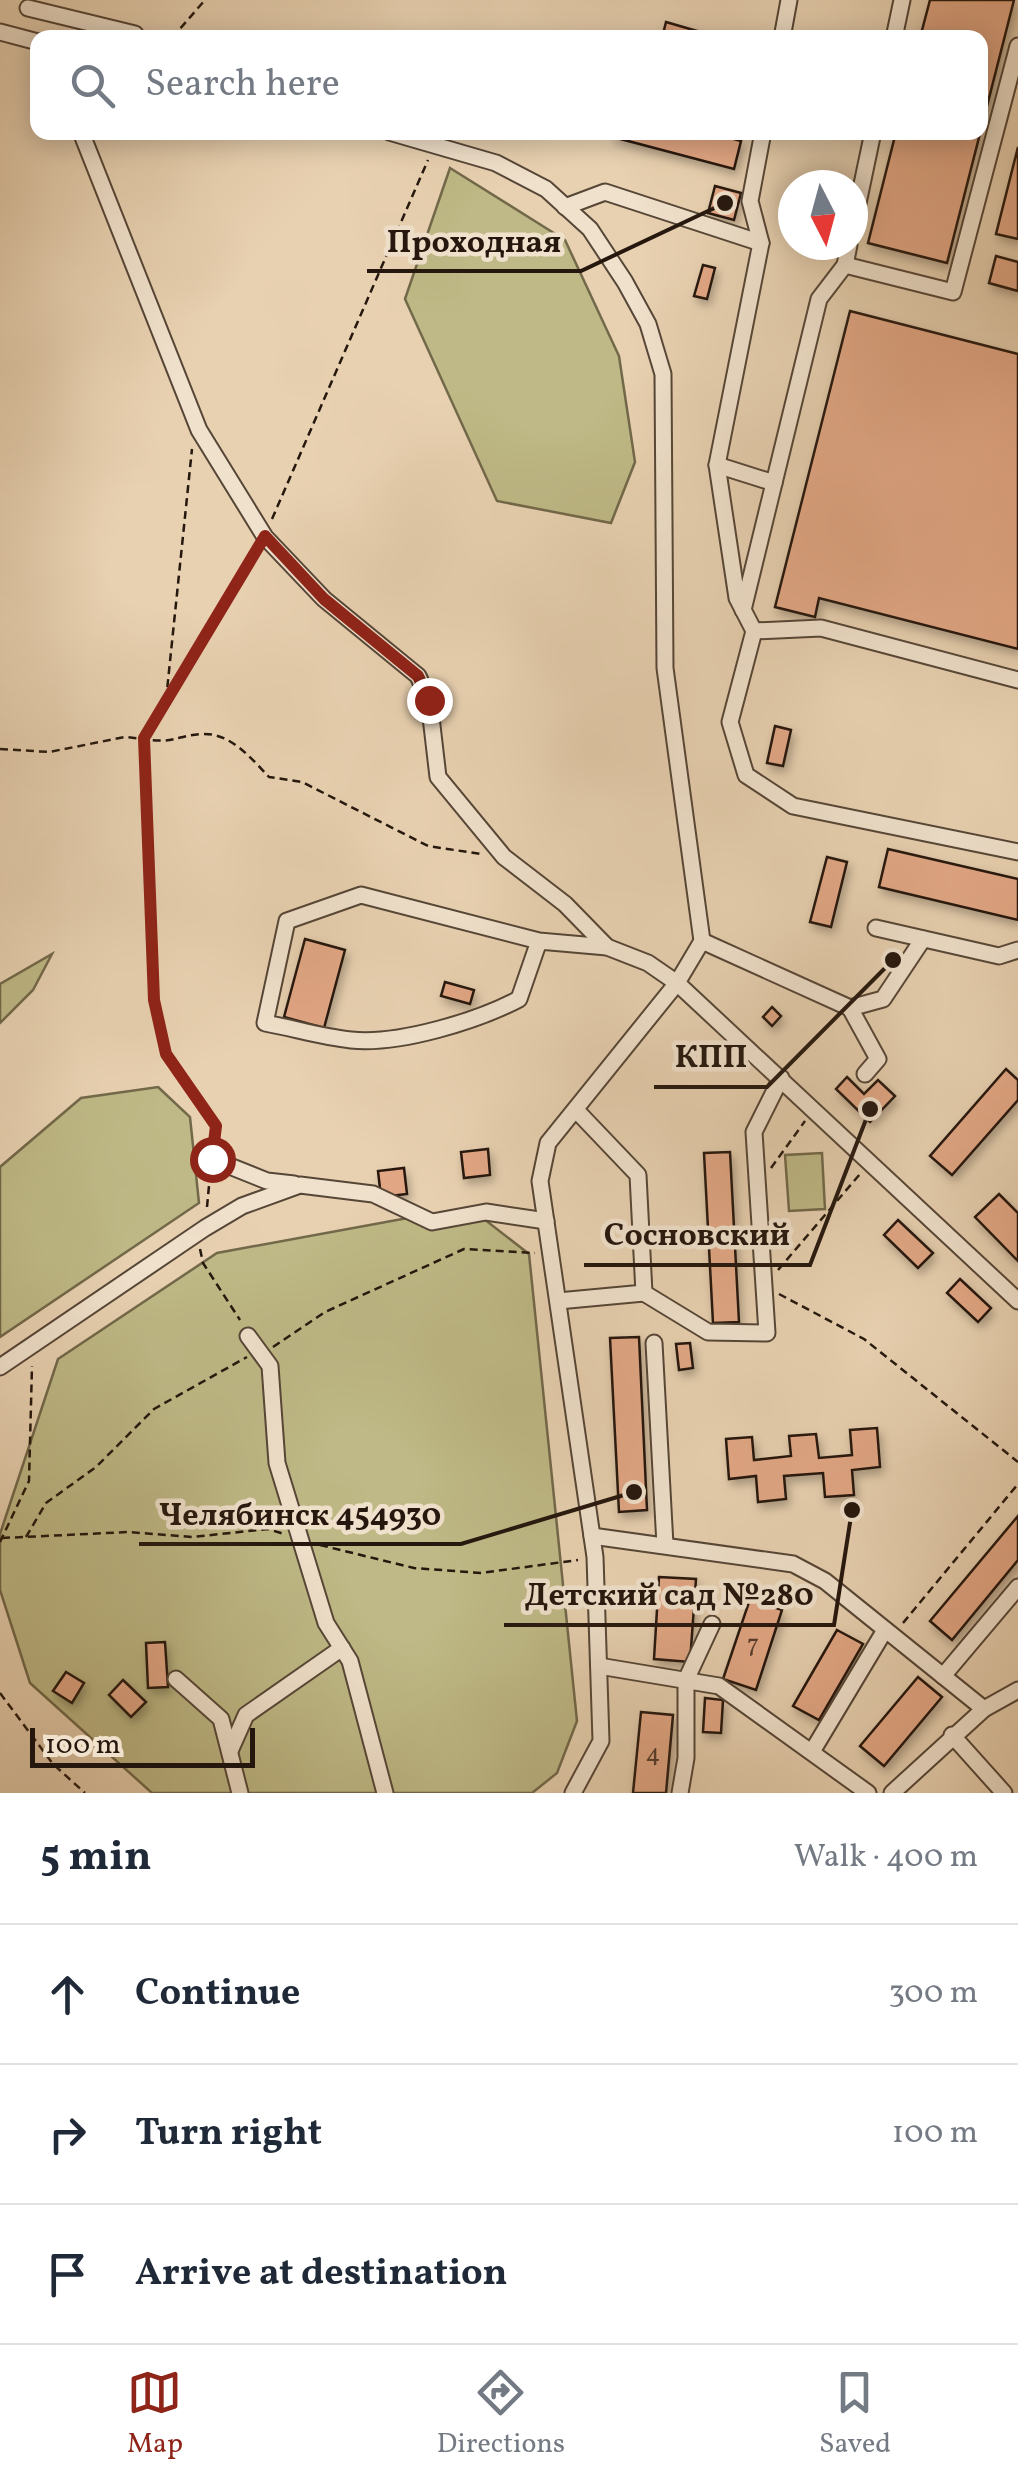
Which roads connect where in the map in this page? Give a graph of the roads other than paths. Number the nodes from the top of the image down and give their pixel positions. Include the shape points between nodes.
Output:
1 (789, 0) edge
2 (902, 0) edge
3 (29, 4) edge
4 (121, 30) edge
5 (783, 30) edge
6 (896, 30) edge
7 (0, 32) edge
8 (21, 36) junction
9 (30, 39) edge
10 (1018, 46) edge
11 (83, 140) edge
12 (419, 140) edge
13 (762, 140) edge
14 (871, 140) edge
15 (865, 170) edge
16 (565, 207) junction
17 (761, 243) junction
18 (846, 260) edge
19 (845, 266) junction
20 (716, 465) junction
21 (774, 482) junction
22 (743, 610) junction
23 (754, 631) junction
24 (1018, 680) edge
25 (1018, 852) edge
26 (876, 928) dead end
27 (923, 939) junction
28 (539, 940) junction
29 (702, 941) junction
30 (607, 947) junction
31 (1018, 950) edge
32 (677, 983) junction
33 (850, 1008) junction
34 (866, 1074) dead end
35 (781, 1078) junction
36 (576, 1110) junction
37 (212, 1159) road end
38 (300, 1185) junction
39 (546, 1222) junction
40 (644, 1293) junction
41 (1018, 1300) edge
42 (558, 1301) junction
43 (248, 1336) road end
44 (654, 1343) dead end
45 (0, 1367) edge
46 (592, 1536) junction
47 (665, 1544) junction
48 (1018, 1587) edge
49 (712, 1624) dead end
50 (889, 1633) junction
51 (342, 1648) junction
52 (599, 1666) junction
53 (943, 1676) junction
54 (176, 1679) dead end
55 (686, 1680) junction
56 (1018, 1690) edge
57 (984, 1709) junction
58 (952, 1735) junction
59 (813, 1750) junction
60 (230, 1752) junction
61 (240, 1793) edge
62 (385, 1793) edge
63 (573, 1793) edge
64 (680, 1793) edge
65 (868, 1793) edge
66 (892, 1793) edge
67 (1004, 1793) edge

1 - 5 street
2 - 6 street
3 - 4 street
3 - 8 street
7 - 8 street
8 - 9 street
10 - 19 street via 953,292
11 - 30 street via 199,430 265,536 324,599 418,676 429,700 438,777 504,857
12 - 16 street via 496,163
13 - 17 street via 750,201
14 - 15 street
16 - 17 street via 604,192
16 - 29 street via 590,229 625,282 648,324 663,374 665,668
17 - 20 street
18 - 19 street
19 - 21 street via 820,299
20 - 21 street
20 - 22 street
21 - 22 street
22 - 23 street
23 - 24 street via 822,628
23 - 25 street via 730,722 746,776 793,806
26 - 27 street
27 - 31 street via 999,956
27 - 33 street via 882,999
28 - 28 street via 519,998 498,1010 390,1040 350,1040 265,1022 287,921 362,894
28 - 30 street
29 - 32 street
29 - 33 street
30 - 32 street
32 - 35 street
32 - 36 street
33 - 34 street via 878,1059
35 - 40 street via 754,1132 767,1333 708,1332
35 - 41 street
36 - 39 street via 548,1143 540,1181
36 - 40 street via 638,1175
37 - 38 street via 267,1181
38 - 39 street via 374,1194 432,1222 486,1212
38 - 45 street via 242,1206
39 - 42 street
40 - 42 street
42 - 46 street
43 - 51 street via 270,1366 276,1463 326,1623
44 - 47 street
46 - 47 street
46 - 52 street
47 - 50 street via 793,1564
48 - 53 street
49 - 55 street
50 - 53 street
50 - 59 street
51 - 60 street via 246,1715
51 - 62 street
52 - 55 street
52 - 63 street via 601,1740
53 - 57 street
54 - 60 street via 221,1719
55 - 59 street via 719,1686
55 - 64 street
56 - 57 street
57 - 58 street
58 - 66 street
58 - 67 street
59 - 65 street
60 - 61 street

